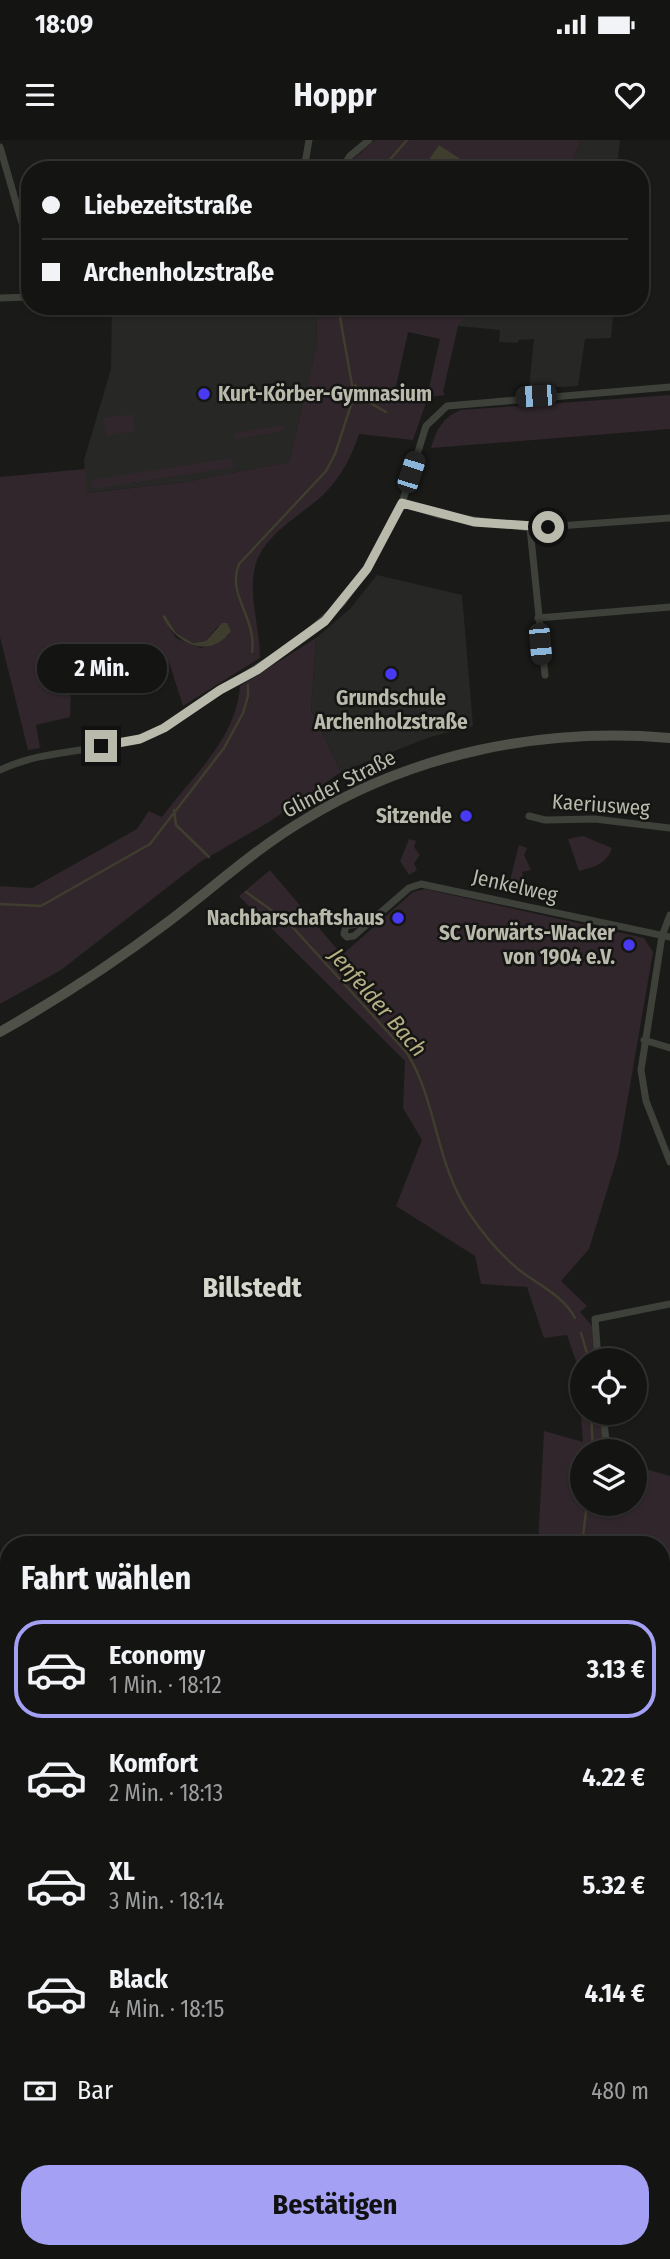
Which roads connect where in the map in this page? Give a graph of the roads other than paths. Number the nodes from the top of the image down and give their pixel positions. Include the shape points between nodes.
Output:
1 (309, 140) edge
2 (369, 140) edge
3 (0, 147) edge
4 (306, 161) edge
5 (347, 161) edge
6 (21, 220) edge
7 (21, 297) edge
8 (0, 298) edge
9 (670, 387) edge
10 (402, 503) junction
11 (670, 518) edge
12 (530, 528) junction
13 (670, 607) edge
14 (538, 618) junction
15 (545, 676) dead end
16 (670, 738) edge
17 (0, 770) edge
18 (529, 816) dead end
19 (670, 828) edge
20 (670, 915) edge
21 (371, 921) dead end
22 (666, 936) edge
23 (0, 1032) edge
24 (644, 1040) junction
25 (670, 1048) edge
26 (670, 1162) edge
27 (670, 1304) edge
28 (597, 1348) edge

1 - 4 street
2 - 5 street
3 - 6 street
7 - 8 street
9 - 10 street via 447,406 426,426
10 - 12 street via 439,515
10 - 17 street via 367,569 342,603 312,632 257,670 153,734 37,755
11 - 12 street
12 - 14 street
13 - 14 street
14 - 15 street
16 - 23 main road, Glinder Straße via 612,736 522,742 441,759 380,780 294,826 132,948
18 - 19 street, Kaeriusweg
20 - 22 street
21 - 22 street, Jenkelweg via 421,884
22 - 24 street
24 - 25 street
24 - 26 street via 642,1086
27 - 28 street via 595,1319

